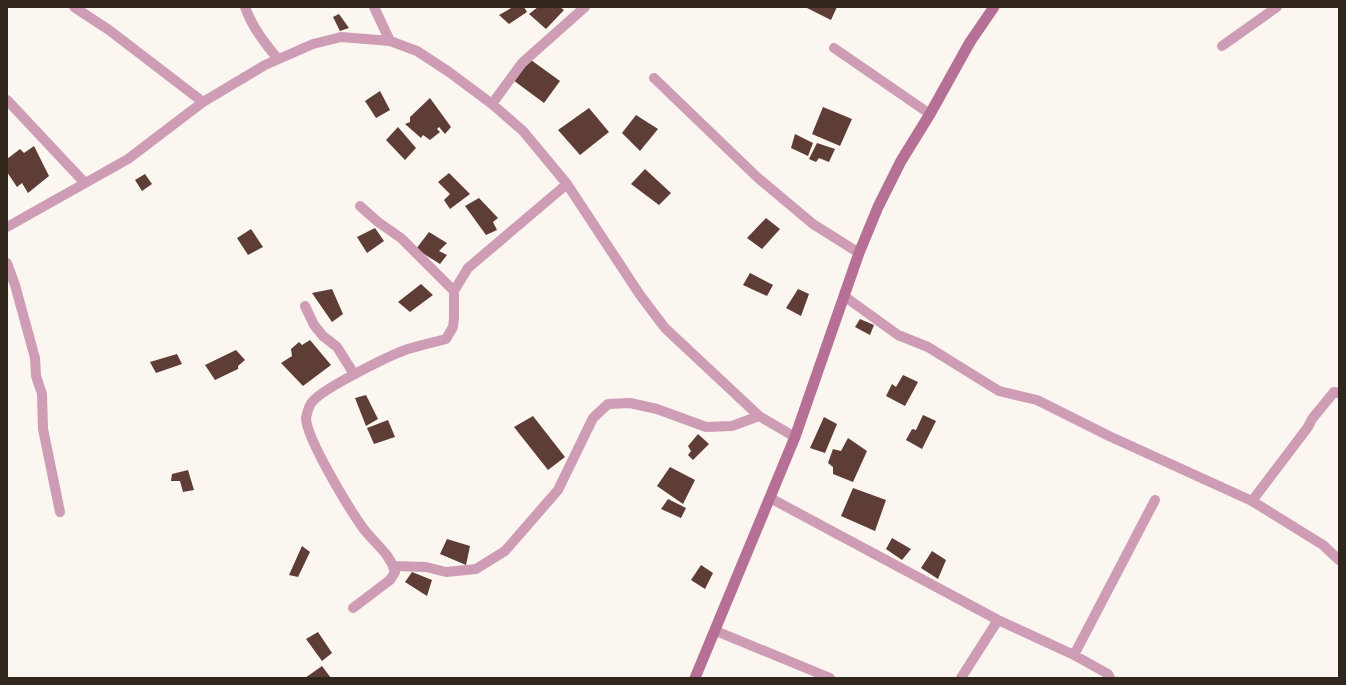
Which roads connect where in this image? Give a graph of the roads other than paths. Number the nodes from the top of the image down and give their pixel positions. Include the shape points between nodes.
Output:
1 (74, 7) edge
2 (245, 7) edge
3 (374, 7) edge
4 (585, 7) edge
5 (994, 7) edge
6 (1277, 7) edge
7 (390, 41) junction
8 (1222, 46) dead end
9 (834, 48) dead end
10 (278, 59) junction
11 (654, 78) dead end
12 (7, 100) edge
13 (203, 102) junction
14 (492, 104) junction
15 (930, 114) junction
16 (84, 182) junction
17 (567, 184) junction
18 (360, 206) dead end
19 (7, 227) edge
20 (859, 253) junction
21 (7, 263) edge
22 (454, 290) junction
23 (844, 296) junction
24 (305, 306) dead end
25 (354, 374) junction
26 (1339, 394) edge
27 (759, 416) junction
28 (794, 437) junction
29 (770, 498) junction
30 (1155, 500) dead end
31 (1252, 501) junction
32 (60, 512) dead end
33 (1339, 560) edge
34 (393, 566) junction
35 (353, 608) dead end
36 (998, 620) junction
37 (716, 631) junction
38 (1074, 655) junction
39 (695, 678) edge
40 (830, 678) edge
41 (961, 678) edge
42 (1110, 678) edge

1 - 13 street via 110,30
2 - 10 street via 250,22
3 - 7 street
4 - 14 street via 522,63
5 - 15 main road via 970,42
6 - 8 street
7 - 10 street via 341,37 313,44
7 - 14 street via 417,51
9 - 15 street
10 - 13 street
11 - 20 street via 758,178 813,224
12 - 16 street
13 - 16 street via 128,159
14 - 17 street via 523,131
15 - 20 main road via 891,179
16 - 19 street
17 - 22 street via 468,268
17 - 27 street via 665,328
18 - 22 street via 401,238
20 - 23 main road
21 - 32 street via 15,285 42,394 42,429
22 - 25 street via 454,323 446,339 407,349
23 - 28 main road
23 - 31 street via 898,335 928,347 999,391 1037,400
24 - 25 street via 314,325 337,347
25 - 34 street via 313,401 306,419 319,455 364,528 388,556
26 - 31 street via 1334,392 1312,419
27 - 28 street
27 - 34 street via 732,426 706,427 656,409 630,403 608,404 592,418 558,490 505,551 476,569 446,572 426,567
28 - 29 main road
29 - 36 street
29 - 37 main road
30 - 38 street
31 - 33 street via 1322,546
34 - 35 street via 395,572 390,580
36 - 38 street
36 - 41 street
37 - 39 main road
37 - 40 street
38 - 42 street via 1108,674

